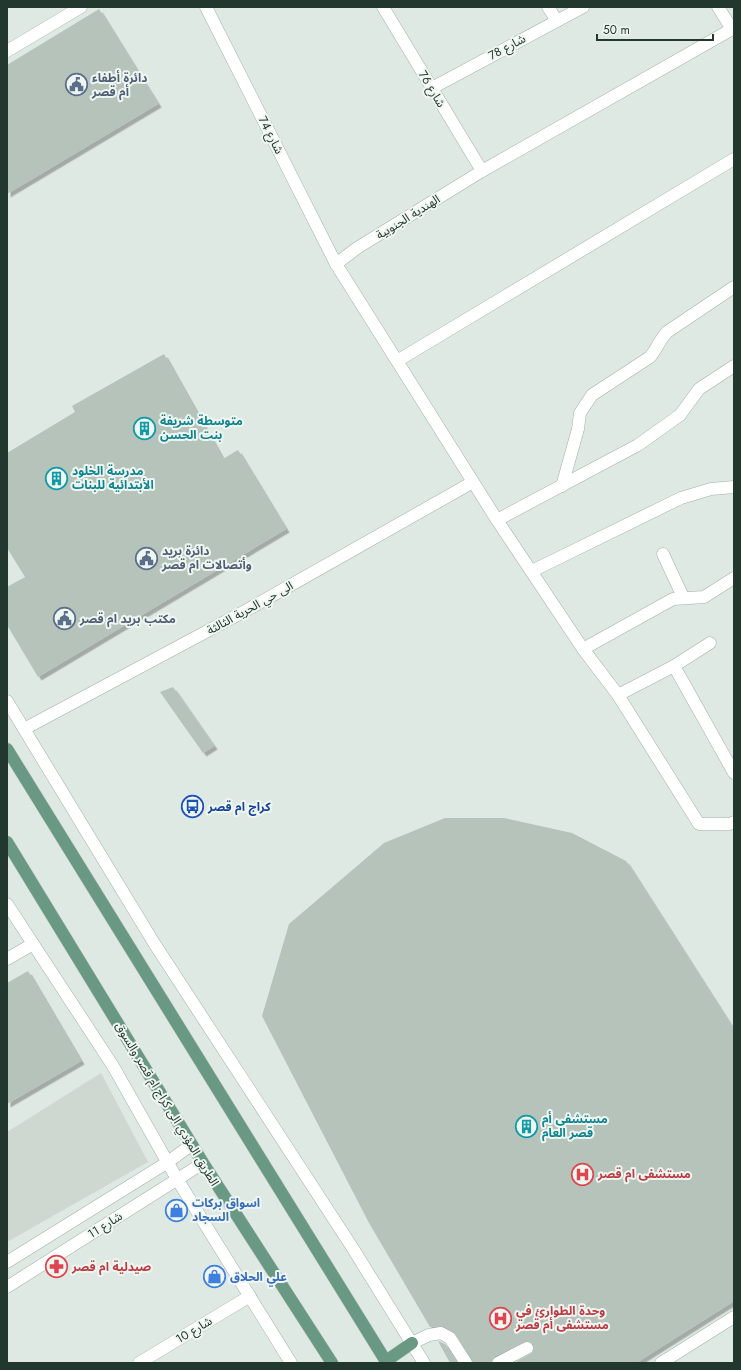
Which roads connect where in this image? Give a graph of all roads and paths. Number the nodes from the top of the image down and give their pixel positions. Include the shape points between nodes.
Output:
1 (81, 7) edge
2 (206, 7) edge
3 (383, 7) edge
4 (548, 7) edge
5 (583, 7) edge
6 (718, 7) edge
7 (557, 21) junction
8 (733, 29) edge
9 (7, 51) edge
10 (432, 88) junction
11 (734, 160) edge
12 (482, 171) junction
13 (336, 264) junction
14 (734, 288) edge
15 (397, 361) junction
16 (734, 366) edge
17 (473, 482) junction
18 (562, 486) junction
19 (734, 486) edge
20 (497, 520) junction
21 (663, 554) dead end
22 (532, 571) junction
23 (734, 578) edge
24 (683, 597) junction
25 (710, 643) dead end
26 (583, 649) junction
27 (674, 666) junction
28 (618, 695) junction
29 (7, 701) edge
30 (24, 728) junction
31 (7, 749) edge
32 (734, 773) edge
33 (734, 822) edge
34 (7, 842) edge
35 (7, 904) edge
36 (33, 944) junction
37 (7, 959) edge
38 (191, 1145) junction
39 (168, 1162) junction
40 (203, 1163) junction
41 (177, 1179) junction
42 (7, 1262) edge
43 (7, 1287) edge
44 (250, 1296) junction
45 (734, 1317) edge
46 (412, 1343) junction
47 (527, 1348) dead end
48 (386, 1362) edge
49 (139, 1363) edge
50 (291, 1363) edge
51 (332, 1363) edge
52 (424, 1363) edge
53 (466, 1363) edge
54 (498, 1363) edge
55 (661, 1363) edge

1 - 9 street
2 - 13 street, شارع 74
3 - 10 street, شارع 76
4 - 7 street
5 - 7 street, شارع 78
6 - 8 street
7 - 10 street, شارع 78
8 - 12 street, الهندية الجنوبية
10 - 12 street, شارع 76
11 - 15 street
12 - 13 street, الهندية الجنوبية via 357,248
13 - 15 street, شارع 74
14 - 18 street via 667,332 650,357 592,395 580,413
15 - 17 street, شارع 74
16 - 18 street via 703,386 680,415 644,441
17 - 20 street, شارع 74
17 - 30 street, الى حي الحرية الثالثة via 245,611
18 - 20 street
19 - 22 street via 711,489 681,498
20 - 22 street, شارع 74
21 - 24 street
22 - 26 street, شارع 74
23 - 24 street via 704,597
24 - 26 street via 673,599
25 - 27 street
26 - 28 street, شارع 74
27 - 28 street
27 - 32 street
28 - 33 street, شارع 74 via 699,824
29 - 30 street
30 - 46 street via 154,943
31 - 48 main road
34 - 38 main road, الطريق المؤدي الى كراج ام قصر والسوق
35 - 36 street
36 - 37 street
36 - 39 street via 113,1066
38 - 39 street, شارع 11
38 - 40 main road, الطريق المؤدي الى كراج ام قصر والسوق
39 - 41 street
39 - 42 street, شارع 11
40 - 41 street, شارع 11
40 - 51 main road, الطريق المؤدي الى كراج ام قصر والسوق
41 - 43 street, شارع 11
41 - 44 street
44 - 49 street, شارع 10
44 - 50 street
45 - 55 street
46 - 48 main road
46 - 52 street
46 - 53 street via 429,1335 441,1333 450,1338
47 - 54 street

